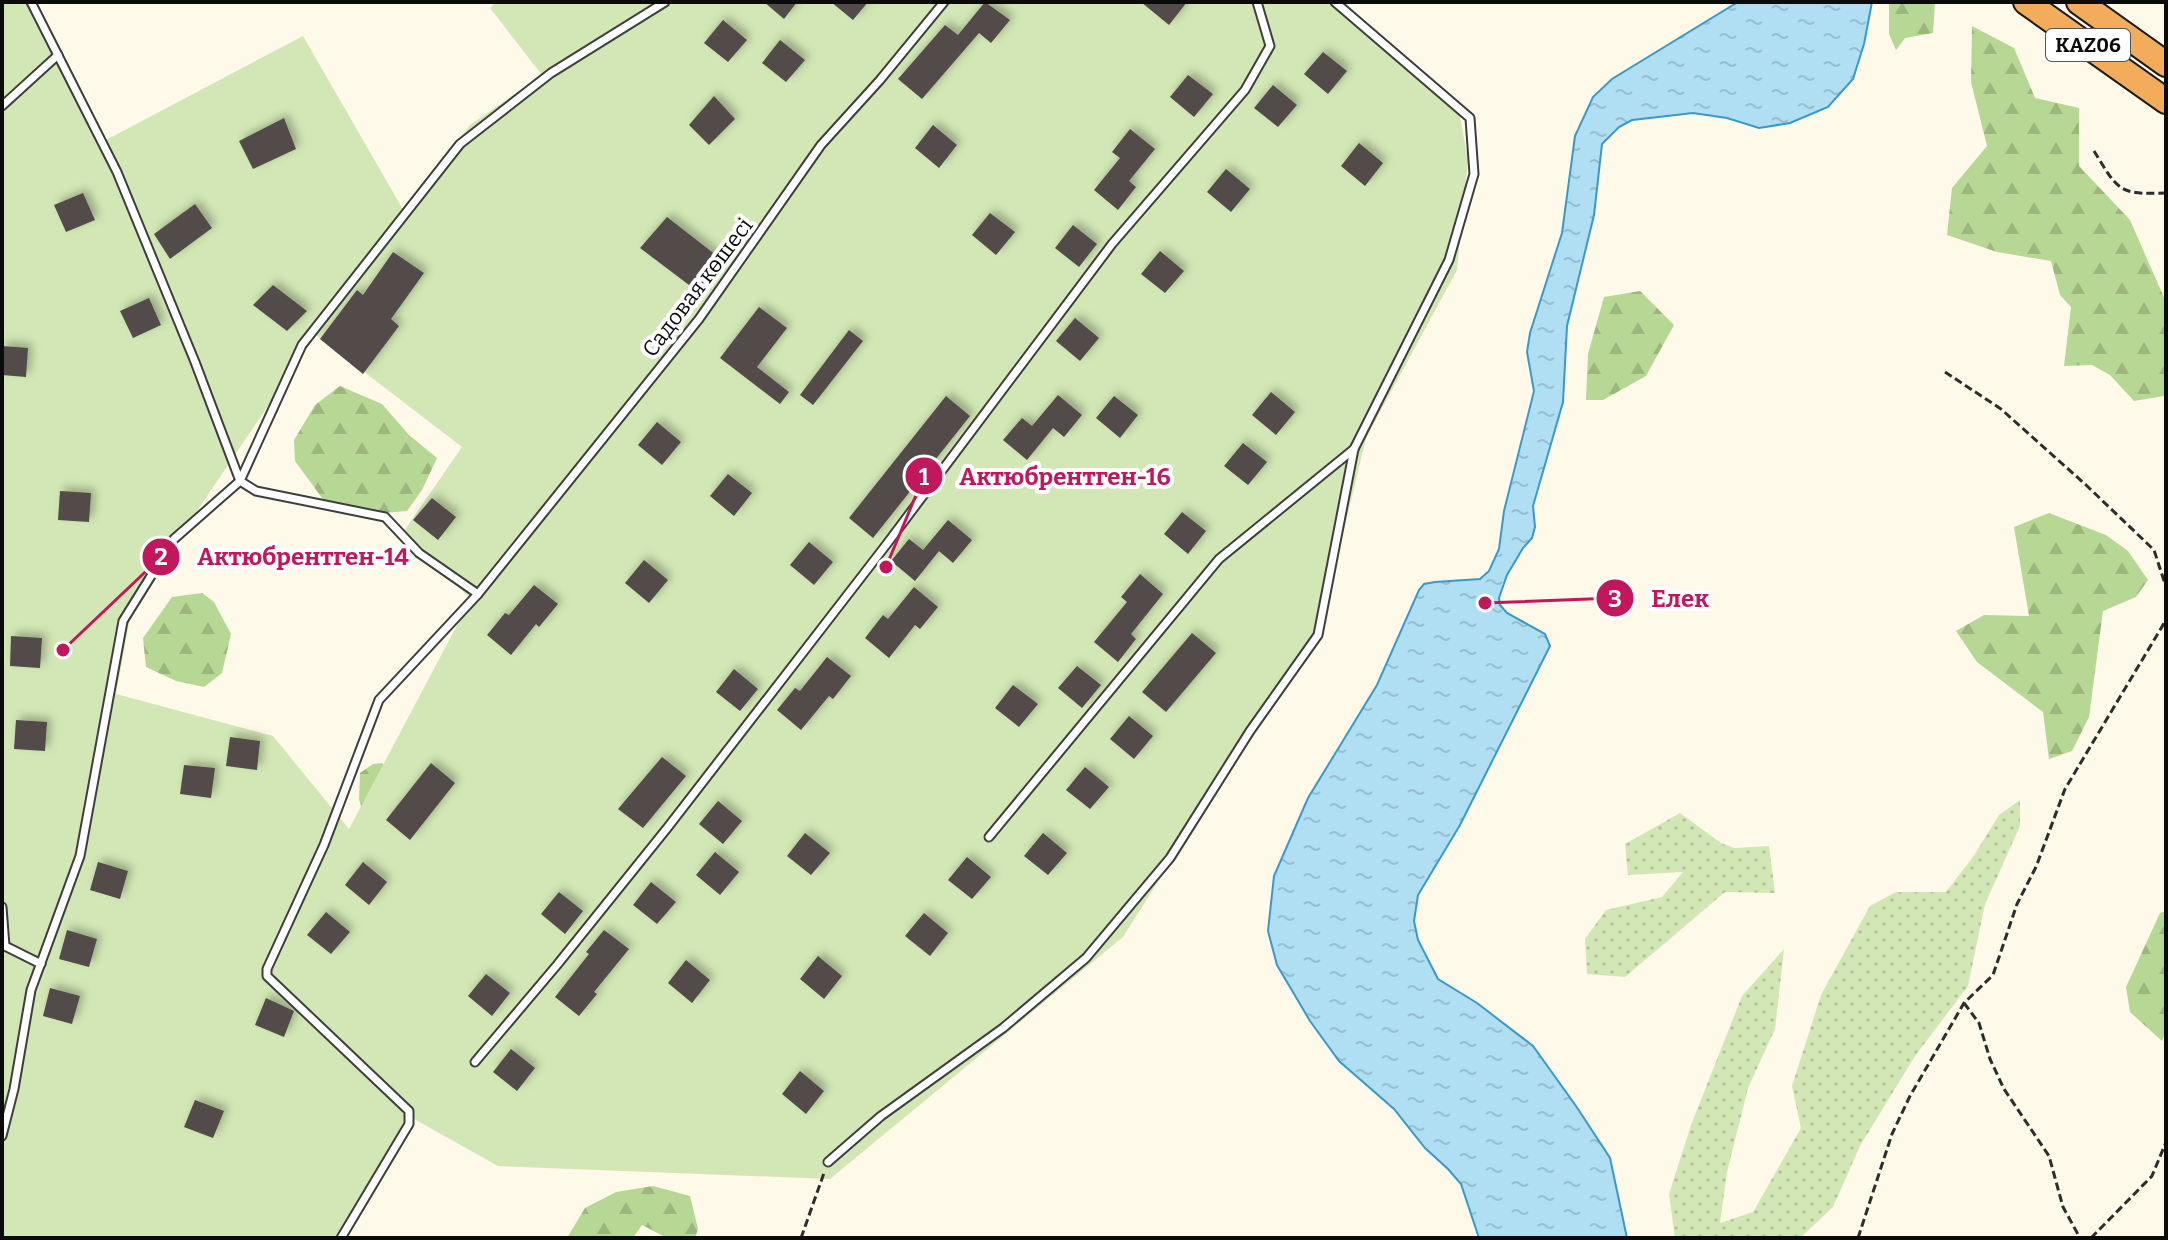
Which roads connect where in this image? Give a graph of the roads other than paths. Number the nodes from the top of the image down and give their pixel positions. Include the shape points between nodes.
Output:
1 (31, 2) edge
2 (665, 2) edge
3 (944, 2) edge
4 (1257, 2) edge
5 (1335, 2) edge
6 (2026, 2) edge
7 (2079, 2) edge
8 (58, 55) junction
9 (2166, 64) edge
10 (2158, 95) edge
11 (2, 106) edge
12 (1354, 449) junction
13 (240, 481) junction
14 (478, 594) junction
15 (989, 837) dead end
16 (2, 907) edge
17 (41, 964) junction
18 (475, 1062) dead end
19 (2, 1136) edge
20 (828, 1162) road end
21 (341, 1238) edge

1 - 8 lane
2 - 13 lane via 551,73 460,144 302,345
3 - 14 lane, Садовая көшесі via 821,145 699,319
4 - 18 lane via 1270,46 1245,90 1112,244 668,827
5 - 12 lane via 1470,118 1474,174 1449,260
6 - 10 highway, KАZ06
7 - 9 highway, KАZ06
8 - 11 lane
8 - 13 lane via 117,172
12 - 15 lane via 1219,559
12 - 20 lane via 1318,635 1170,858 1086,958
13 - 14 lane via 256,491 385,517 419,553
13 - 17 lane via 174,539 123,621 80,856
14 - 21 lane, Садовая көшесі via 379,700 324,845 267,969 267,976 409,1111 409,1124
16 - 17 lane via 5,946
17 - 19 lane via 31,990

